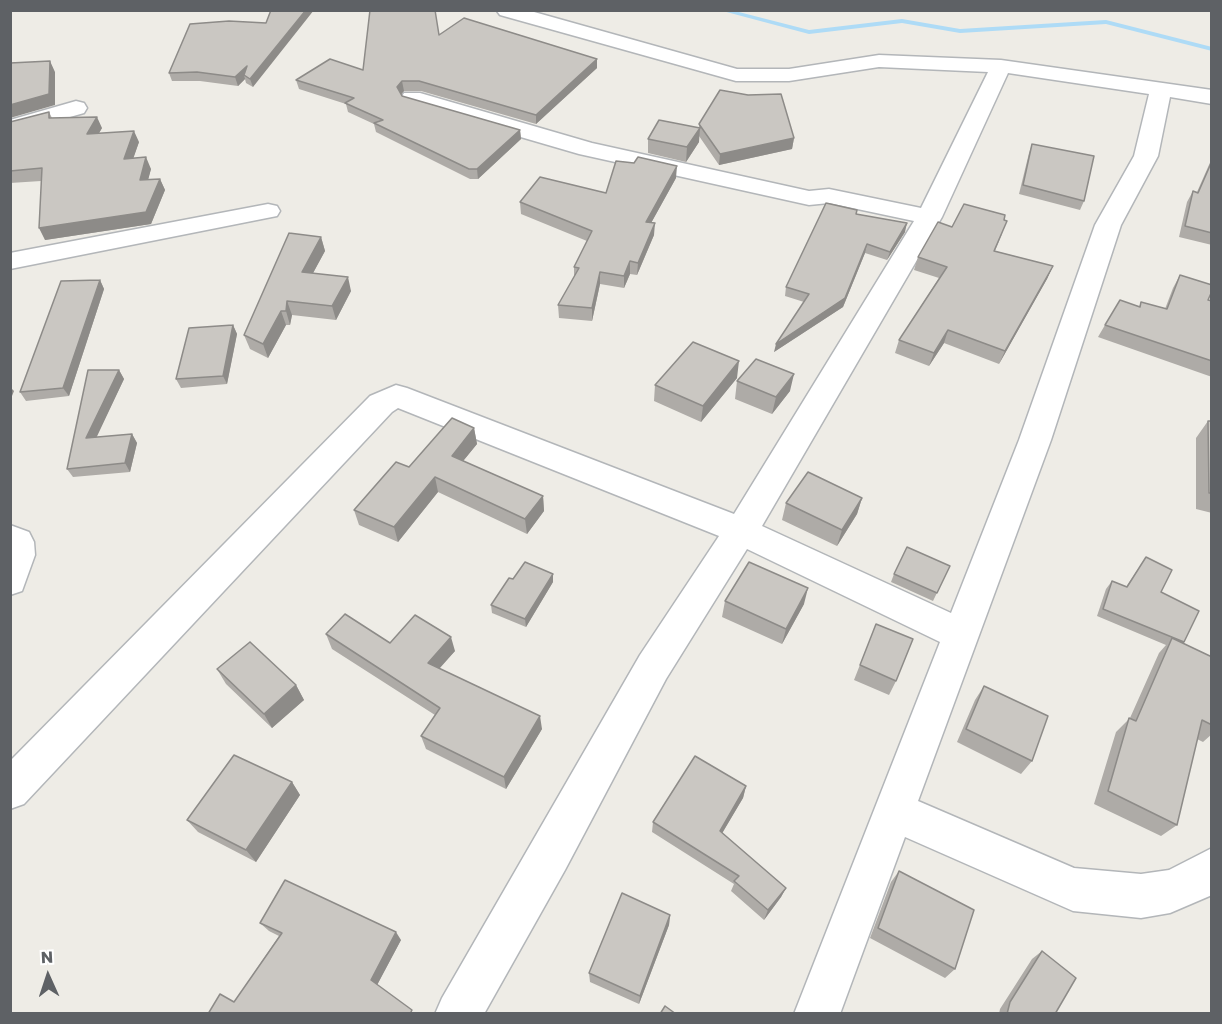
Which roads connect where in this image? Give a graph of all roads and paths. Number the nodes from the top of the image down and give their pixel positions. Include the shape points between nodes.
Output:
1 (507, 11) edge
2 (1001, 66) junction
3 (1161, 89) junction
4 (1212, 97) edge
5 (412, 98) edge
6 (76, 108) dead end
7 (10, 127) edge
8 (268, 211) dead end
9 (929, 217) junction
10 (10, 261) edge
11 (741, 531) junction
12 (10, 538) edge
13 (10, 581) edge
14 (959, 634) junction
15 (10, 790) edge
16 (892, 811) junction
17 (1212, 869) edge
18 (458, 1014) edge
19 (817, 1014) edge

1 - 2 street via 736,75 789,75 879,62
2 - 3 street
2 - 9 street
3 - 4 street
3 - 14 street via 1146,156 1108,225 1035,440
5 - 9 street via 587,149 809,198 829,196
6 - 7 street
8 - 10 street
9 - 11 street
11 - 14 street
11 - 15 street via 396,396 387,399
11 - 18 street via 652,667
12 - 13 street via 17,542 18,555
14 - 16 street
16 - 17 street via 1072,889 1141,896 1170,891
16 - 19 street

